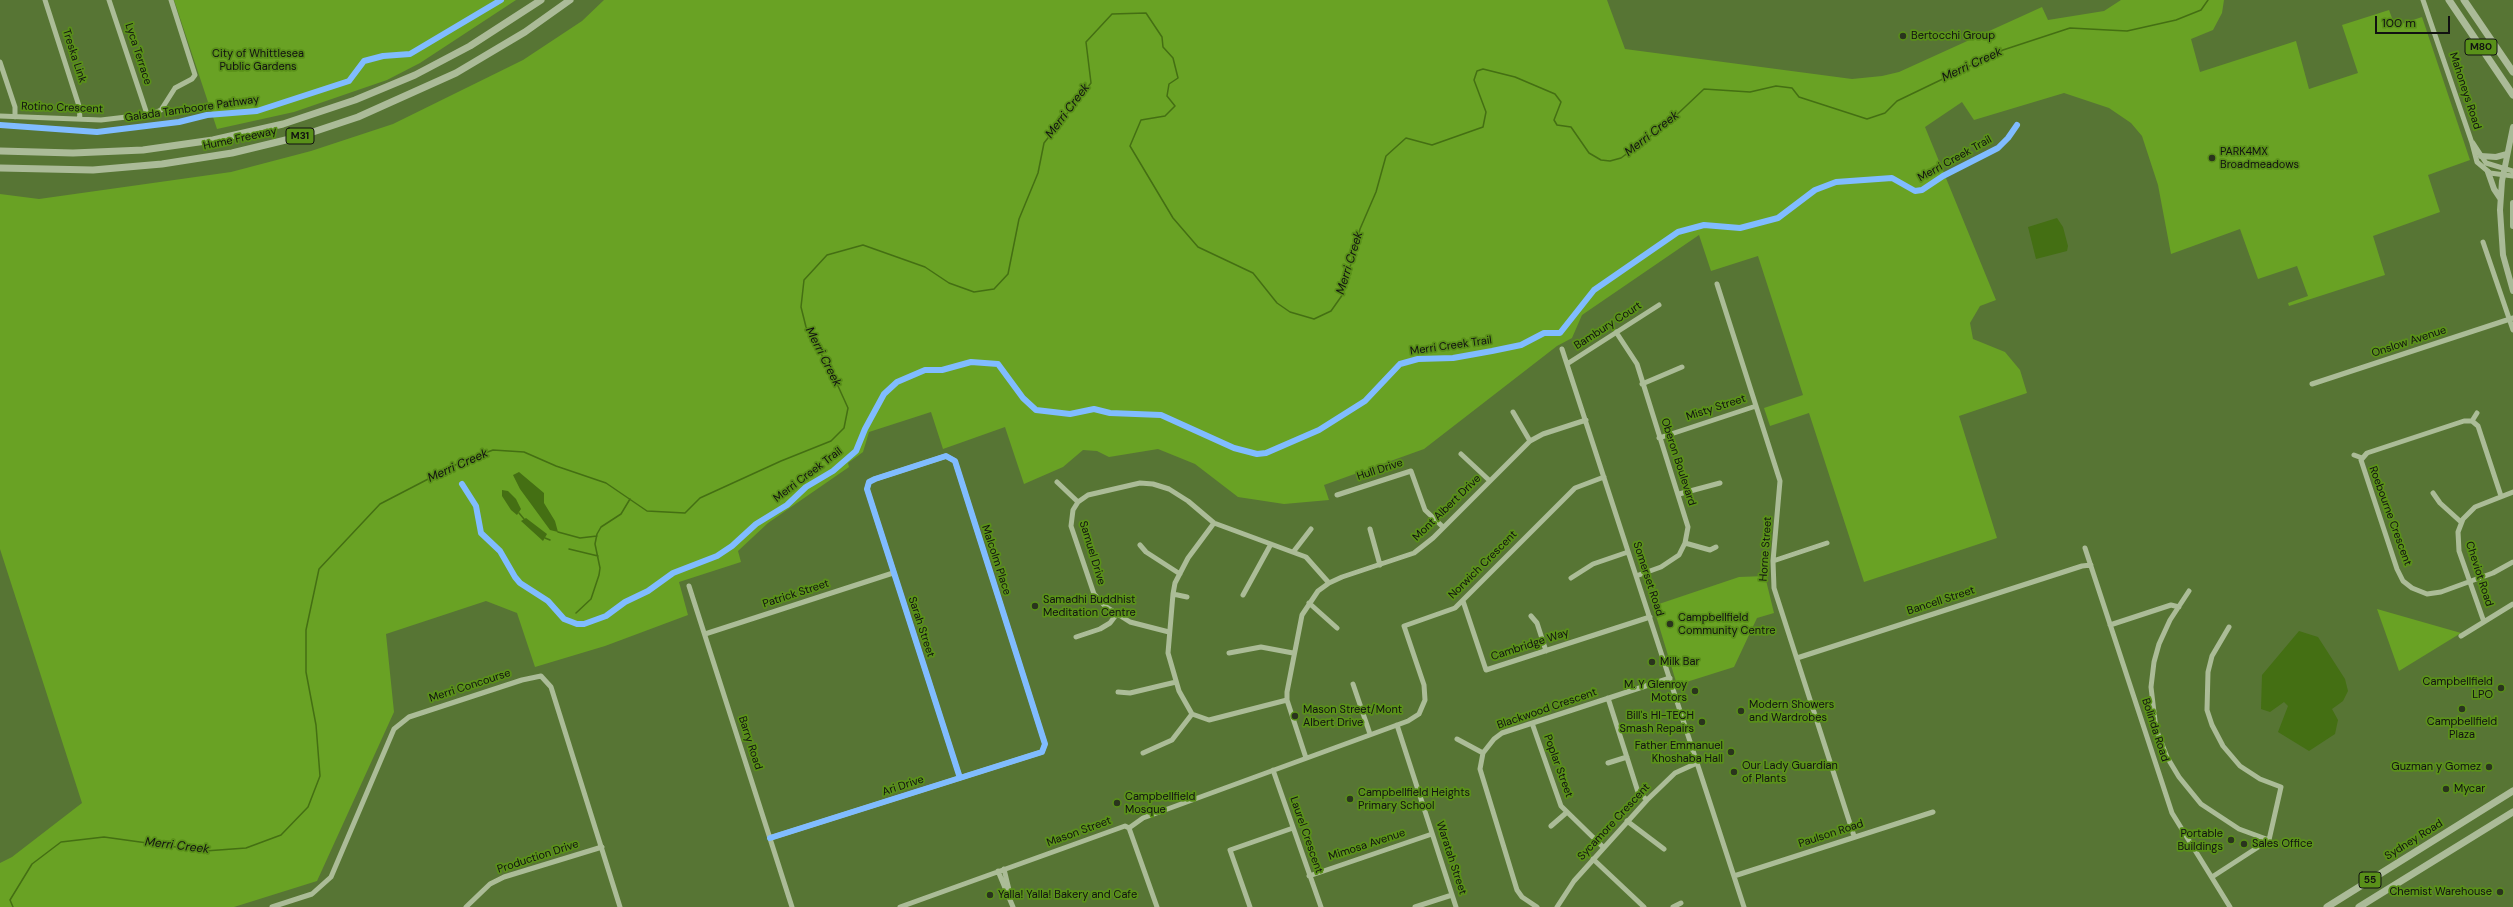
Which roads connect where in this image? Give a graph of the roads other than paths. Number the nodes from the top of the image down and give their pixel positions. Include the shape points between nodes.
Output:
1 (45, 0) edge
2 (109, 0) edge
3 (171, 0) edge
4 (542, 0) edge
5 (570, 0) edge
6 (2423, 0) edge
7 (2449, 0) edge
8 (2464, 0) edge
9 (0, 62) edge
10 (2513, 72) edge
11 (2513, 95) edge
12 (147, 114) junction
13 (0, 116) edge
14 (15, 117) junction
15 (80, 120) junction
16 (2513, 128) edge
17 (2472, 143) junction
18 (0, 151) edge
19 (2507, 154) junction
20 (2481, 156) junction
21 (0, 168) edge
22 (2513, 171) edge
23 (2488, 172) junction
24 (2504, 172) junction
25 (2513, 176) edge
26 (2500, 198) junction
27 (2513, 203) edge
28 (2513, 226) edge
29 (2483, 242) dead end
30 (1717, 284) dead end
31 (2513, 291) edge
32 (1659, 305) dead end
33 (2511, 319) edge
34 (2513, 330) edge
35 (1616, 332) junction
36 (1562, 349) dead end
37 (1567, 364) junction
38 (1682, 367) dead end
39 (1642, 384) junction
40 (2312, 384) dead end
41 (1756, 406) junction
42 (1513, 412) dead end
43 (2477, 413) dead end
44 (1586, 420) junction
45 (2472, 421) junction
46 (1659, 438) junction
47 (1530, 441) junction
48 (1461, 454) dead end
49 (2354, 454) dead end
50 (2362, 458) junction
51 (1604, 477) junction
52 (1490, 481) junction
53 (869, 482) joint
54 (1057, 482) dead end
55 (1720, 483) dead end
56 (2513, 492) edge
57 (2433, 493) dead end
58 (1679, 494) junction
59 (1337, 495) dead end
60 (2502, 496) junction
61 (1078, 502) junction
62 (2461, 522) junction
63 (1214, 523) junction
64 (1443, 527) junction
65 (1312, 529) dead end
66 (1370, 529) dead end
67 (1685, 543) junction
68 (1827, 543) dead end
69 (1271, 544) junction
70 (1140, 545) dead end
71 (1716, 547) dead end
72 (2085, 548) dead end
73 (1294, 551) junction
74 (1628, 552) junction
75 (1773, 561) junction
76 (2513, 562) edge
77 (1380, 565) junction
78 (2091, 566) junction
79 (893, 573) junction
80 (1180, 574) junction
81 (1636, 576) junction
82 (1571, 578) dead end
83 (2470, 582) junction
84 (1329, 583) junction
85 (689, 586) dead end
86 (2189, 591) dead end
87 (1173, 594) junction
88 (1243, 595) dead end
89 (1187, 597) dead end
90 (1462, 601) junction
91 (1309, 603) junction
92 (2513, 604) edge
93 (2179, 607) junction
94 (1116, 615) junction
95 (1531, 616) dead end
96 (1650, 617) junction
97 (2484, 622) junction
98 (2110, 625) junction
99 (2229, 627) dead end
100 (1338, 628) dead end
101 (1169, 632) junction
102 (704, 634) junction
103 (2461, 636) dead end
104 (1076, 637) dead end
105 (1546, 651) junction
106 (1229, 653) dead end
107 (1293, 653) junction
108 (1797, 658) junction
109 (1670, 678) junction
110 (1176, 682) junction
111 (1353, 684) dead end
112 (1118, 692) dead end
113 (1608, 698) junction
114 (1287, 700) junction
115 (1192, 714) junction
116 (1532, 723) junction
117 (1397, 725) junction
118 (1370, 734) junction
119 (1457, 739) dead end
120 (1042, 752) joint
121 (1144, 753) dead end
122 (1483, 753) junction
123 (1627, 757) junction
124 (1306, 758) junction
125 (1608, 763) dead end
126 (1697, 763) junction
127 (1273, 770) junction
128 (960, 778) junction
129 (2513, 791) edge
130 (1646, 800) junction
131 (1933, 812) dead end
132 (2513, 812) edge
133 (1566, 813) junction
134 (1627, 820) junction
135 (1551, 826) dead end
136 (1129, 828) junction
137 (1293, 828) junction
138 (1432, 834) junction
139 (1854, 836) junction
140 (770, 838) junction
141 (2269, 840) junction
142 (602, 847) junction
143 (1603, 847) junction
144 (1664, 849) dead end
145 (1592, 859) junction
146 (1004, 869) junction
147 (998, 871) junction
148 (1309, 876) junction
149 (1734, 876) junction
150 (2212, 877) junction
151 (1452, 895) junction
152 (295, 900) junction
153 (1011, 901) junction
154 (1681, 903) dead end
155 (1558, 905) edge
156 (2332, 906) edge
157 (272, 907) edge
158 (297, 907) edge
159 (466, 907) edge
160 (620, 907) edge
161 (792, 907) edge
162 (900, 907) edge
163 (1013, 907) edge
164 (1156, 907) edge
165 (1250, 907) edge
166 (1321, 907) edge
167 (1416, 907) edge
168 (1456, 907) edge
169 (1537, 907) edge
170 (1565, 907) edge
171 (1644, 907) edge
172 (1673, 907) edge
173 (1744, 907) edge
174 (2230, 907) edge
175 (2359, 907) edge

1 - 15 street, Treska Link via 79,106
2 - 12 street, Lyca Terrace
3 - 12 street, Rotino Crescent via 194,77 175,88 161,110
4 - 18 highway, Hume Freeway / M31 via 497,30 422,71 355,100 283,124 213,140 143,150 73,153
5 - 21 highway, Hume Freeway / M31 via 525,32 456,73 392,103 305,135 232,153 162,164 93,170
6 - 17 street, Mahoneys Road
7 - 11 highway, M80
8 - 10 highway, M80
9 - 14 street via 14,103
12 - 15 street, Rotino Crescent via 108,120
13 - 14 street, Rotino Crescent
14 - 15 street, Rotino Crescent
16 - 19 main road
17 - 20 street, Mahoneys Road
17 - 23 street, Mahoneys Road via 2477,162
19 - 20 main road via 2496,157
19 - 24 main road
20 - 24 street, Mahoneys Road via 2488,164
22 - 24 street, Mahoneys Road
23 - 24 street, Mahoneys Road
23 - 26 main road via 2494,190
24 - 25 street, Mahoneys Road
24 - 26 main road
26 - 31 main road via 2501,242
27 - 28 main road
29 - 33 street
30 - 41 street, Horne Street
32 - 35 street, Bambury Court
33 - 34 street
33 - 40 street, Onslow Avenue
35 - 37 street, Bambury Court
35 - 39 street, Oberon Boulevard via 1634,358
36 - 37 street, Somerset Road
37 - 44 street, Somerset Road
38 - 39 street
39 - 46 street, Oberon Boulevard
41 - 46 street, Misty Street
41 - 75 street, Horne Street via 1780,481
42 - 47 street
43 - 45 street
44 - 47 street, Mont Albert Drive
44 - 51 street, Somerset Road
45 - 50 street, Roebourne Crescent via 2464,421 2367,453
45 - 60 street via 2478,426
46 - 58 street, Oberon Boulevard
47 - 52 street, Mont Albert Drive
48 - 52 street
49 - 50 street, Roebourne Crescent
50 - 83 street, Roebourne Crescent via 2360,463 2363,473 2397,569 2404,581 2412,588 2427,594
51 - 74 street, Somerset Road
51 - 90 street, Norwich Crescent via 1575,488
52 - 64 street, Mont Albert Drive
53 - 79 street, Sarah Street via 867,489
53 - 120 street, Malcolm Place via 946,456 954,461 1045,744
54 - 61 street
55 - 58 street
56 - 60 street
57 - 62 street
58 - 67 street, Oberon Boulevard via 1688,527
59 - 64 street, Hull Drive via 1411,471 1425,510
60 - 62 street via 2475,507
61 - 63 street via 1098,492 1140,483 1153,484 1176,493
61 - 94 street, Samuel Drive via 1073,510 1071,526 1091,587 1105,606
62 - 83 street, Cheviot Road via 2457,537 2458,547
63 - 69 street
63 - 80 street via 1188,558
64 - 77 street, Mont Albert Drive via 1414,553
65 - 73 street
66 - 77 street
67 - 71 street via 1710,550
67 - 81 street, Oberon Boulevard via 1679,555 1670,563
68 - 75 street
69 - 73 street
69 - 88 street
70 - 80 street via 1146,552
72 - 78 street, Bolinda Road
73 - 84 street via 1306,557
74 - 81 street, Somerset Road
74 - 82 street via 1593,564
75 - 108 street, Horne Street via 1774,588
76 - 83 street, Roebourne Crescent via 2493,574
77 - 84 street, Mont Albert Drive
78 - 98 street, Bolinda Road
78 - 108 street, Bancell Street via 2082,566
79 - 102 street, Patrick Street
79 - 128 street, Sarah Street
80 - 87 street
81 - 96 street, Somerset Road
83 - 97 street, Cheviot Road
84 - 91 street, Mont Albert Drive
85 - 102 street, Barry Road
86 - 93 street
87 - 89 street
87 - 101 street
90 - 105 street, Cambridge Way via 1486,670
90 - 117 street, Norwich Crescent via 1455,608 1404,626 1424,685 1425,700 1419,714
91 - 100 street
91 - 107 street, Mont Albert Drive via 1302,615
92 - 97 street
93 - 98 street via 2171,605
93 - 141 street via 2162,637 2154,662 2151,687 2156,729 2167,757 2179,777 2201,804 2239,829
94 - 101 street, Samuel Drive via 1130,622
94 - 104 street via 1110,623 1100,629
95 - 105 street via 1537,623
96 - 105 street, Cambridge Way
96 - 109 street, Somerset Road
97 - 103 street
98 - 150 street, Bolinda Road via 2172,813
99 - 141 street via 2212,656 2208,672 2208,710 2212,725 2223,746 2240,766 2260,779 2281,787
101 - 110 street via 1168,653
102 - 140 street, Barry Road
106 - 107 street via 1261,647
107 - 114 street, Mont Albert Drive
108 - 139 street, Horne Street
109 - 113 street, Blackwood Crescent
109 - 126 street, Somerset Road
110 - 112 street via 1130,693
110 - 115 street via 1184,703
111 - 118 street
113 - 116 street, Blackwood Crescent
113 - 123 street
114 - 115 street via 1209,720
114 - 124 street, Mont Albert Drive
115 - 121 street via 1172,740
116 - 122 street, Blackwood Crescent via 1502,733
116 - 133 street, Poplar Street via 1556,797
117 - 118 street, Mason Street
117 - 138 street, Waratah Street
118 - 124 street, Mason Street
119 - 122 street
120 - 128 street, Ari Drive
122 - 169 street via 1480,770 1517,890 1522,897
123 - 125 street
123 - 130 street via 1638,792
124 - 127 street, Mason Street
126 - 130 street, Sycamore Crescent via 1675,773
126 - 149 street, Somerset Road
127 - 136 street, Mason Street via 1142,818
127 - 137 street, Laurel Crescent
128 - 140 street, Ari Drive
129 - 156 highway, Sydney Road / 55
130 - 134 street, Sycamore Crescent
131 - 139 street, Paulson Road
132 - 175 highway, 55
133 - 135 street
133 - 143 street, Poplar Street
134 - 143 street, Sycamore Crescent
134 - 144 street
136 - 146 street, Mason Street via 1124,826
136 - 164 street
137 - 148 street, Laurel Crescent
137 - 165 street via 1230,850
138 - 148 street, Mimosa Avenue
138 - 151 street, Waratah Street
139 - 149 street, Paulson Road
140 - 161 street, Barry Road
141 - 150 street
142 - 152 street, Merri Concourse via 551,687 541,676 409,717 394,729 333,874 314,893
142 - 159 street, Production Drive via 504,877 490,884
142 - 160 street, Merri Concourse
143 - 145 street, Sycamore Crescent
145 - 155 street, Sycamore Crescent
145 - 171 street
146 - 147 street, Mason Street
146 - 153 street
147 - 153 street
147 - 162 street, Mason Street
148 - 166 street, Laurel Crescent
149 - 173 street, Somerset Road
150 - 174 street, Bolinda Road
151 - 167 street
151 - 168 street, Waratah Street
152 - 157 street, Merri Concourse
152 - 158 street
153 - 163 street
154 - 172 street
155 - 170 street

